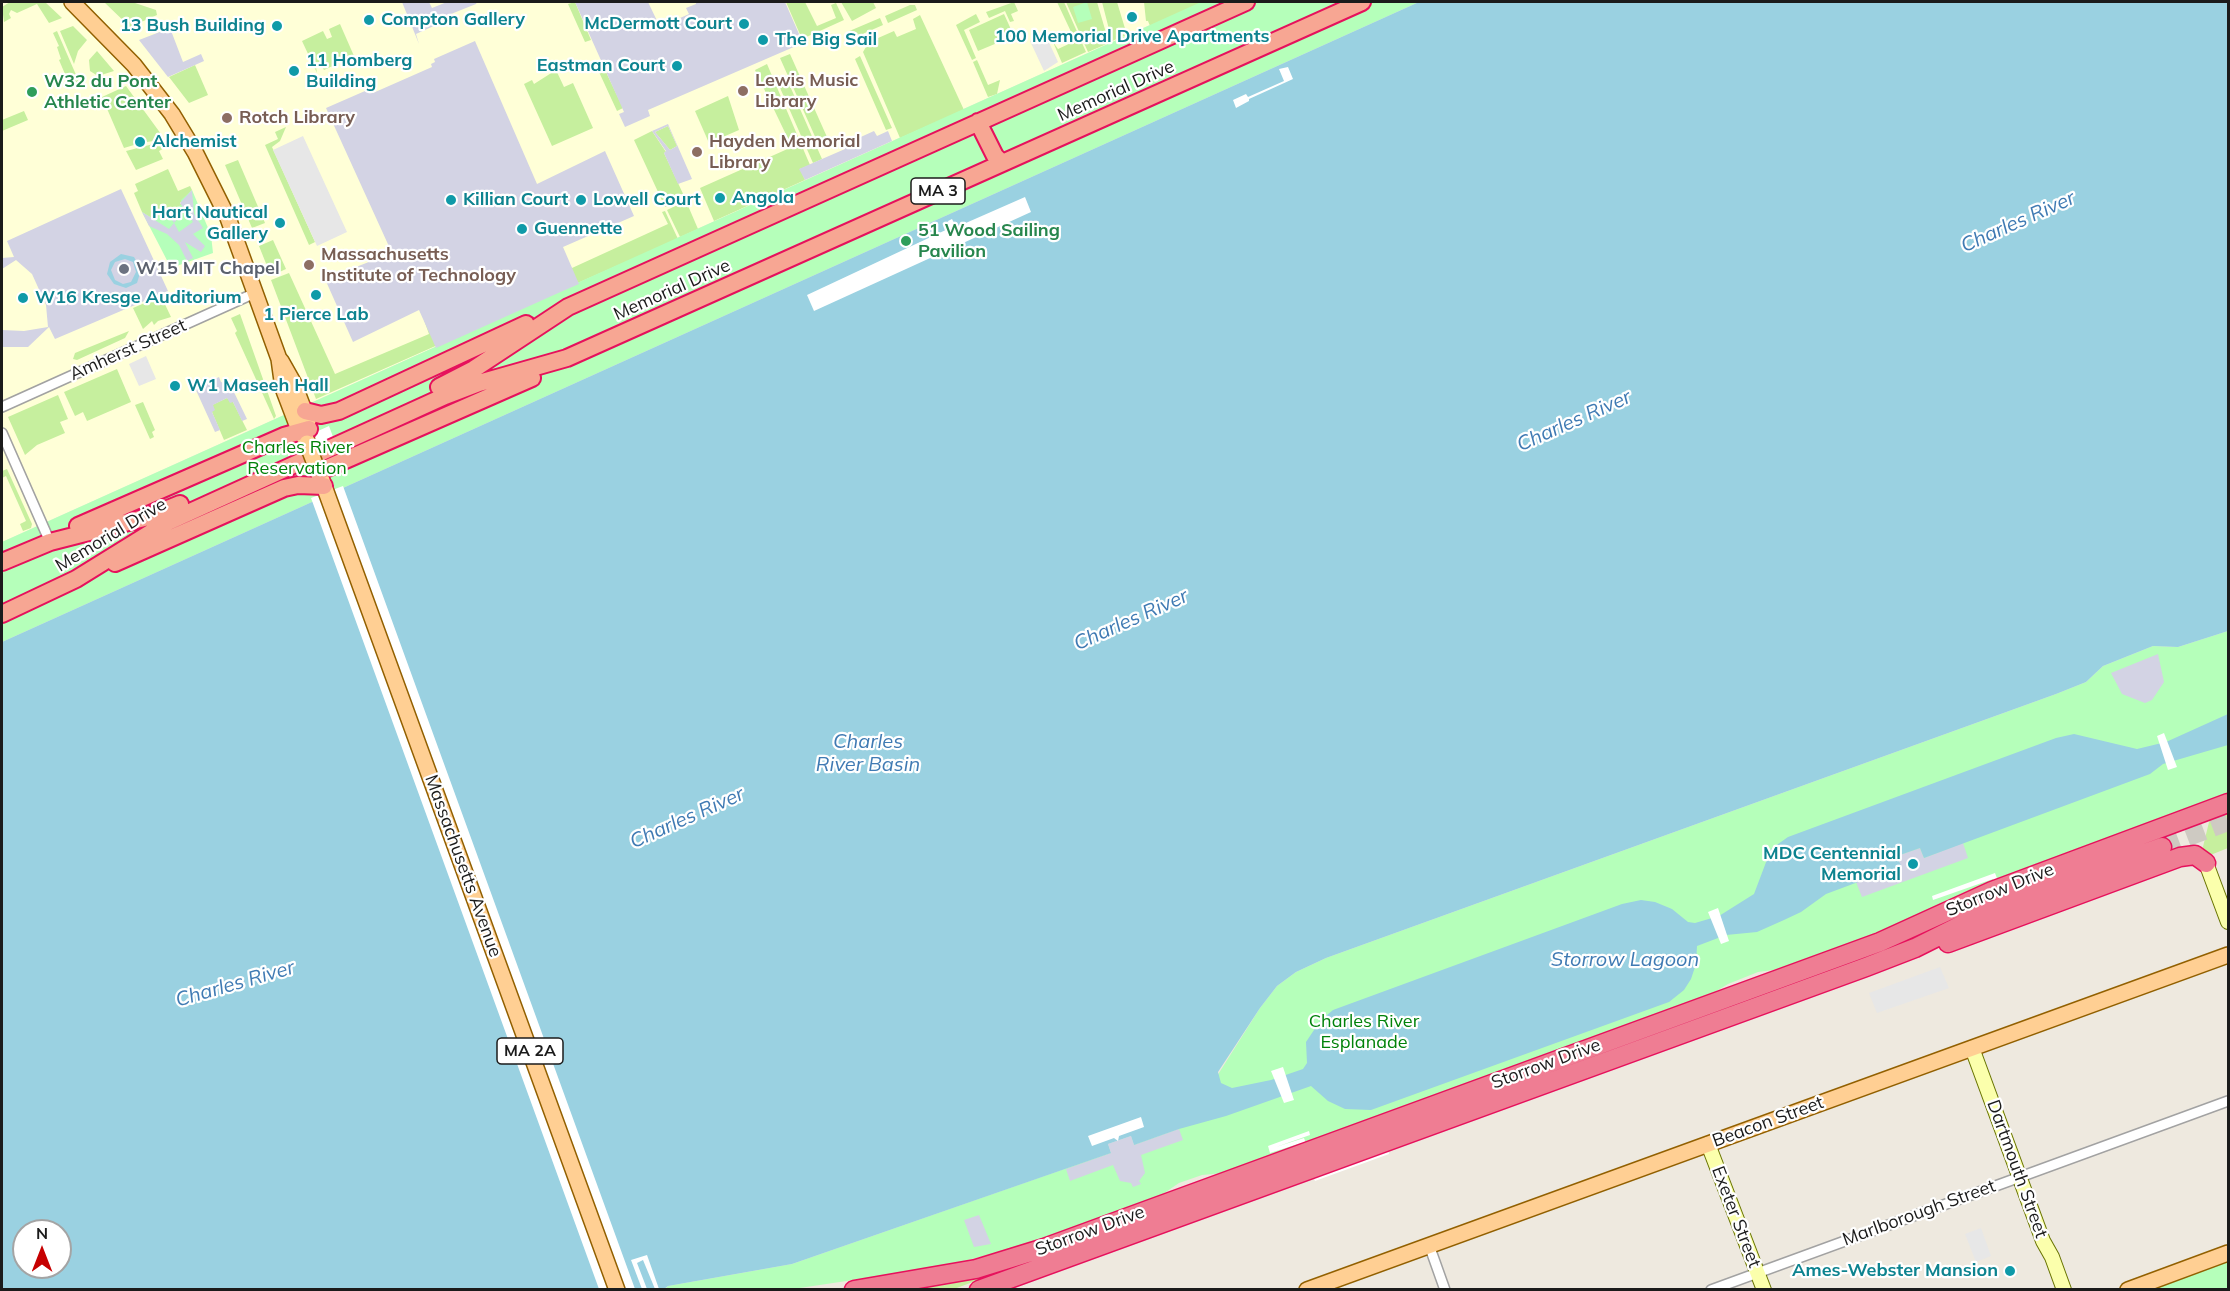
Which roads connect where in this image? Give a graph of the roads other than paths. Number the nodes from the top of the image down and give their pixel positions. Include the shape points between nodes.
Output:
1 (72, 2) edge
2 (1246, 2) edge
3 (1362, 2) edge
4 (978, 122) junction
5 (1002, 163) junction
6 (255, 293) junction
7 (568, 307) junction
8 (608, 340) junction
9 (279, 359) junction
10 (2, 407) edge
11 (304, 411) junction
12 (2, 433) edge
13 (306, 435) junction
14 (5, 454) edge
15 (321, 478) junction
16 (50, 542) junction
17 (2, 562) edge
18 (68, 584) junction
19 (2, 614) edge
20 (2229, 805) edge
21 (2162, 847) tunnel mouth
22 (2206, 863) joint
23 (2229, 922) edge
24 (2229, 955) edge
25 (1866, 967) junction
26 (1972, 1048) junction
27 (2229, 1101) edge
28 (1708, 1144) junction
29 (2020, 1176) junction
30 (1429, 1245) junction
31 (2229, 1253) edge
32 (1757, 1273) junction
33 (617, 1290) edge
34 (854, 1290) edge
35 (979, 1290) edge
36 (1307, 1290) edge
37 (1445, 1290) edge
38 (1711, 1290) edge
39 (1764, 1290) edge
40 (2064, 1290) edge
41 (2128, 1290) edge

1 - 6 main road, Massachusetts Avenue / MA 2A via 134,64 185,134 224,211
2 - 4 highway, Memorial Drive / MA 3
3 - 5 highway, Memorial Drive / MA 3
4 - 5 highway
4 - 7 highway, Memorial Drive / MA 3
5 - 8 highway, Memorial Drive / MA 3
6 - 9 main road, Massachusetts Avenue / MA 2A
6 - 10 street, Amherst Street
7 - 11 highway via 336,413
7 - 16 highway, Memorial Drive / MA 3 via 474,369 426,393 165,511
8 - 15 highway via 557,368
8 - 18 highway, Memorial Drive / MA 3 via 559,362 479,383 424,406 168,522
9 - 11 main road, Massachusetts Avenue / MA 2A
9 - 13 main road, Massachusetts Avenue / MA 2A via 283,388
11 - 13 main road, Massachusetts Avenue / MA 2A
12 - 14 street
13 - 15 main road, Massachusetts Avenue / MA 2A, bridge
13 - 16 highway via 81,525
14 - 16 street
15 - 18 highway via 282,489
15 - 33 main road, Massachusetts Avenue / MA 2A
16 - 17 highway, Memorial Drive
18 - 19 highway, Memorial Drive
20 - 34 highway, Storrow Drive via 2011,883 1900,934 1772,982 1044,1248 976,1269
21 - 25 highway, Storrow Drive via 1999,906 1915,948
22 - 23 main road
22 - 25 highway via 2195,855 2180,856 1921,953
24 - 26 main road, Beacon Street
25 - 35 highway, Storrow Drive
26 - 28 main road, Beacon Street
26 - 29 main road, Dartmouth Street
27 - 29 street, Marlborough Street
28 - 30 main road, Beacon Street
28 - 32 main road, Exeter Street
29 - 32 street, Marlborough Street
29 - 40 main road, Dartmouth Street
30 - 36 main road, Beacon Street
30 - 37 street
31 - 41 main road
32 - 38 street, Marlborough Street
32 - 39 main road, Exeter Street

